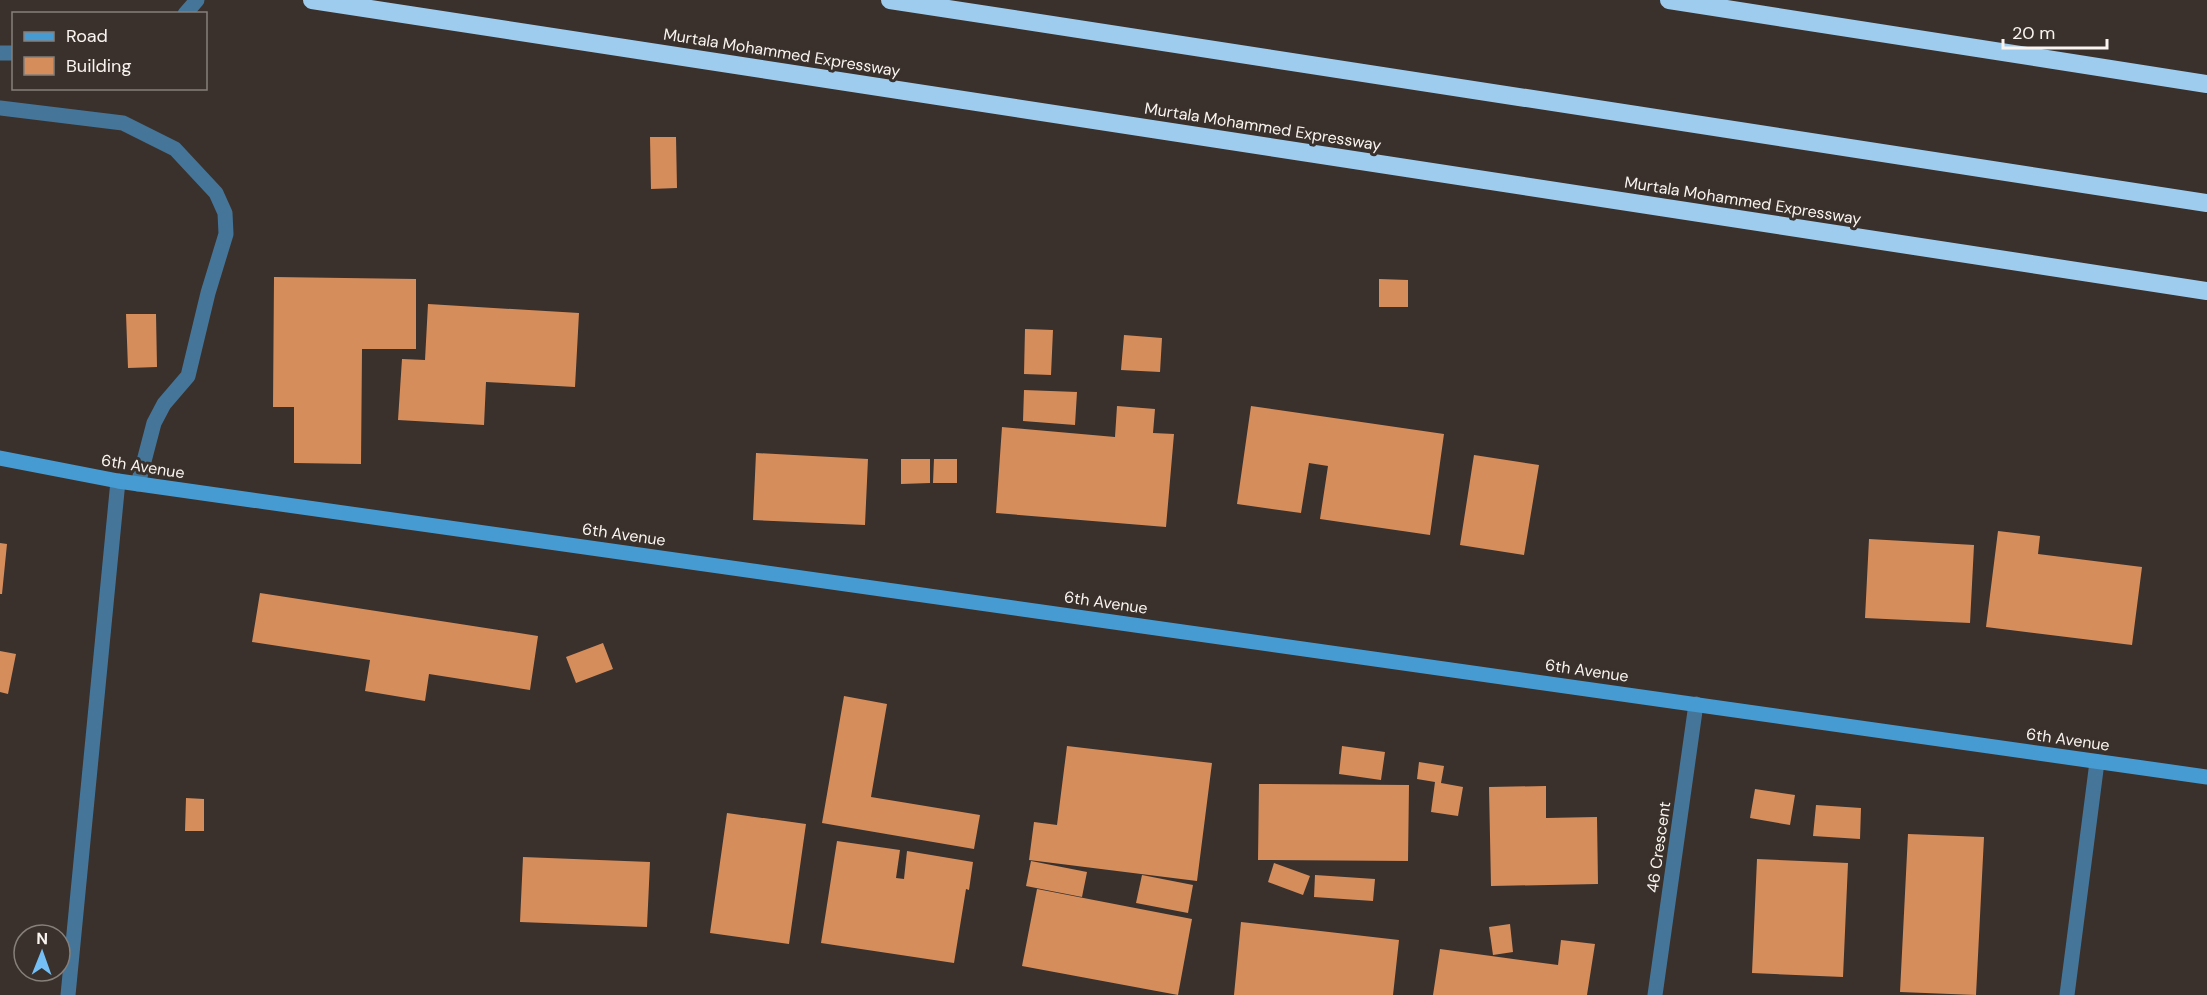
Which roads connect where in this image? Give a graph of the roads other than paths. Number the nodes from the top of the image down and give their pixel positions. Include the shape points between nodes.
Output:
1 (197, 0) edge
2 (312, 0) edge
3 (890, 0) edge
4 (1669, 0) edge
5 (187, 12) edge
6 (2207, 84) edge
7 (0, 108) edge
8 (2207, 203) edge
9 (2207, 291) edge
10 (0, 458) edge
11 (118, 481) junction
12 (138, 484) junction
13 (1696, 704) junction
14 (2097, 762) junction
15 (2207, 777) edge
16 (68, 995) edge
17 (1654, 995) edge
18 (2067, 995) edge

1 - 5 street
2 - 9 highway, Murtala Mohammed Expressway
3 - 8 highway
4 - 6 highway
7 - 12 street via 123,123 175,149 216,193 225,213 226,234 188,376 164,404 154,423
10 - 11 street, 6th Avenue
11 - 12 street, 6th Avenue
11 - 16 street
12 - 13 street, 6th Avenue
13 - 14 street, 6th Avenue
13 - 17 street, 46 Crescent
14 - 15 street, 6th Avenue
14 - 18 street

